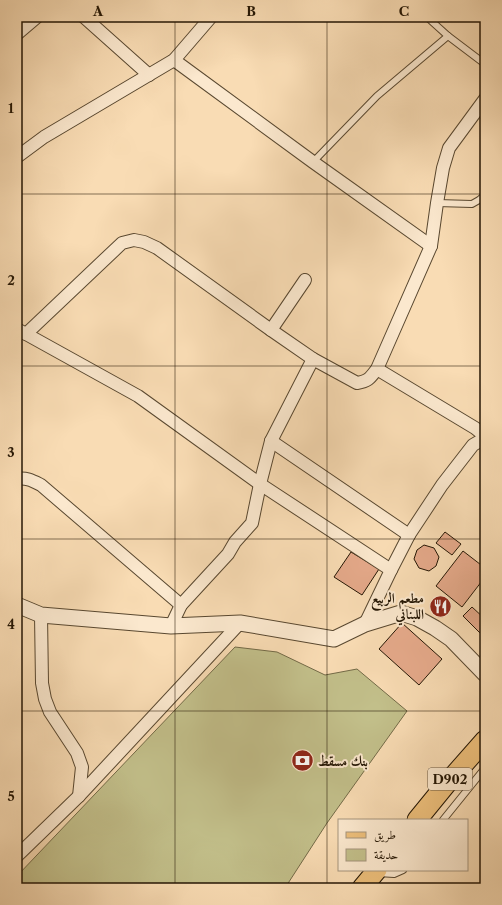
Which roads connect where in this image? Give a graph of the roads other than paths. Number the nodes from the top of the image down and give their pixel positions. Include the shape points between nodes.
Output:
1 (37, 17) edge
2 (84, 17) edge
3 (211, 17) edge
4 (427, 17) edge
5 (17, 34) edge
6 (448, 36) junction
7 (174, 60) junction
8 (485, 64) edge
9 (149, 75) junction
10 (485, 99) edge
11 (17, 157) edge
12 (313, 162) junction
13 (485, 195) edge
14 (437, 203) junction
15 (431, 246) junction
16 (305, 280) dead end
17 (271, 330) junction
18 (21, 331) edge
19 (313, 359) junction
20 (377, 369) junction
21 (485, 437) edge
22 (270, 441) junction
23 (17, 479) edge
24 (260, 484) junction
25 (409, 535) junction
26 (390, 570) junction
27 (17, 605) edge
28 (182, 605) junction
29 (41, 615) junction
30 (240, 623) junction
31 (365, 624) junction
32 (171, 626) junction
33 (485, 674) edge
34 (485, 740) edge
35 (485, 768) edge
36 (79, 796) junction
37 (418, 819) edge
38 (444, 819) edge
39 (17, 856) edge
40 (401, 871) edge
41 (369, 880) edge

1 - 5 street
2 - 9 street
3 - 7 street
4 - 6 lane
6 - 8 lane
6 - 12 lane via 377,96
7 - 9 street
7 - 12 street
9 - 11 street via 44,137
10 - 14 street via 449,148
12 - 15 street
13 - 14 lane via 472,204
14 - 15 street
15 - 20 street
16 - 17 street
17 - 18 street via 157,248 134,240 122,243
17 - 19 street
18 - 24 street via 138,396
19 - 20 street via 357,383 365,382
19 - 22 street
20 - 21 street via 475,428
21 - 25 street via 472,445 442,484
22 - 24 street
22 - 25 street
23 - 28 street via 32,480 41,485
24 - 26 street
24 - 28 street via 252,523
25 - 26 street
26 - 31 street
27 - 29 street
28 - 32 street
29 - 32 street
29 - 36 street via 42,682 45,699 50,712 77,753 82,768
30 - 31 street via 334,639
30 - 32 street
30 - 36 street
31 - 33 street via 401,613 417,618 451,639
34 - 37 main road, D902
35 - 38 lane
36 - 39 street
40 - 41 lane

